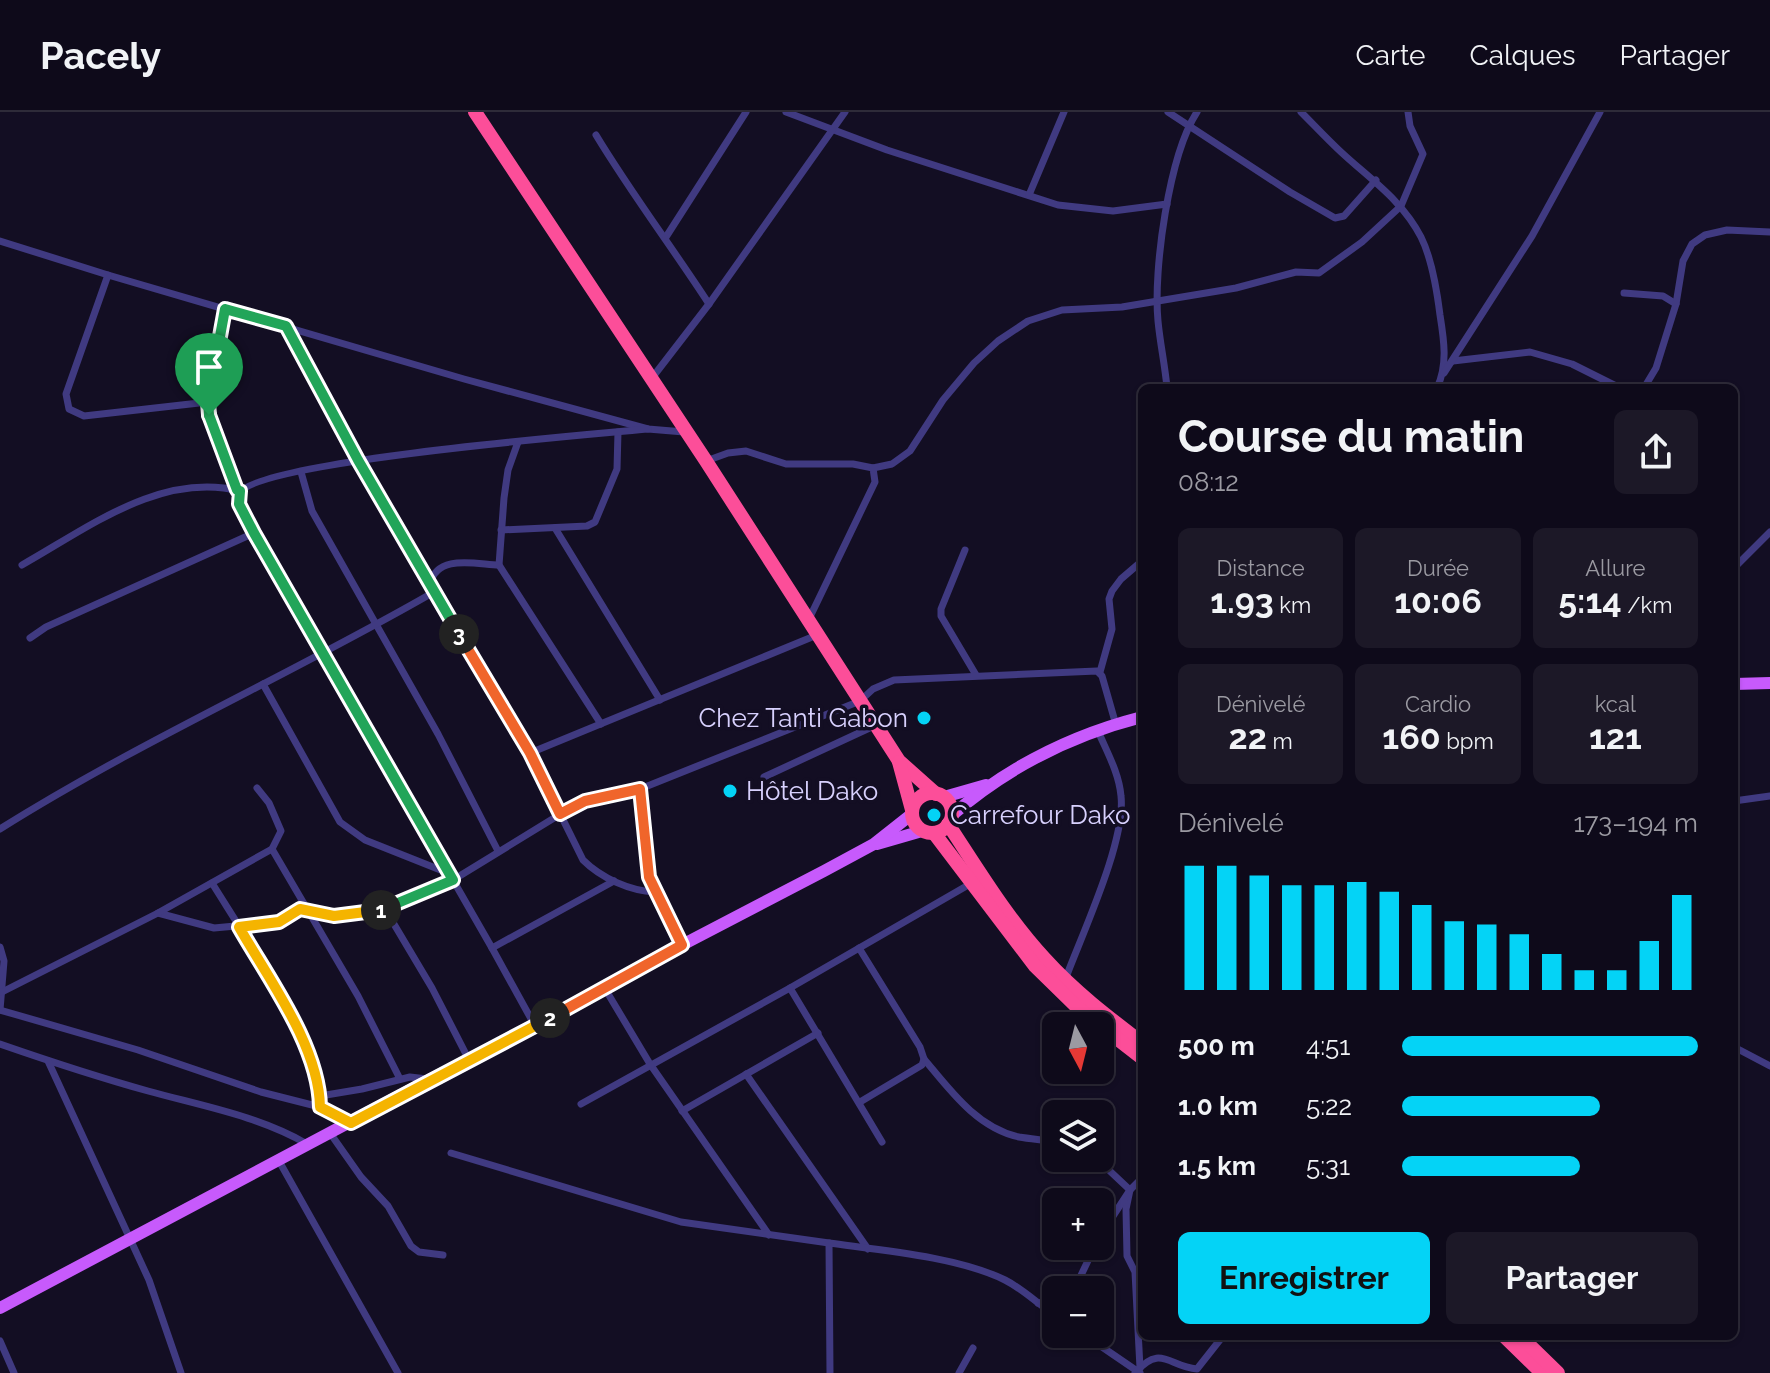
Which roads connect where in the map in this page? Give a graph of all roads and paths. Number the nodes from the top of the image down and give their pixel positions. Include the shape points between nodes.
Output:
1 (475, 112) edge
2 (746, 112) edge
3 (786, 112) edge
4 (845, 112) edge
5 (1064, 112) edge
6 (1168, 112) edge
7 (1197, 112) edge
8 (1301, 112) edge
9 (1408, 112) edge
10 (1600, 112) edge
11 (1188, 126) junction
12 (834, 130) junction
13 (596, 135) dead end
14 (1376, 180) junction
15 (1029, 195) junction
16 (1167, 204) junction
17 (1401, 206) junction
18 (1770, 232) edge
19 (666, 237) junction
20 (0, 241) edge
21 (108, 275) junction
22 (1624, 293) dead end
23 (1157, 300) junction
24 (709, 304) junction
25 (1676, 304) junction
26 (225, 309) junction
27 (286, 326) junction
28 (1453, 361) junction
29 (1444, 373) junction
30 (651, 380) junction
31 (1167, 384) edge
32 (1439, 384) edge
33 (1612, 384) edge
34 (1646, 384) edge
35 (208, 402) junction
36 (648, 429) junction
37 (618, 432) junction
38 (686, 432) junction
39 (518, 442) junction
40 (358, 460) junction
41 (706, 461) junction
42 (873, 468) junction
43 (301, 472) junction
44 (239, 491) junction
45 (555, 528) junction
46 (501, 530) junction
47 (1770, 532) edge
48 (254, 533) junction
49 (965, 550) dead end
50 (1138, 564) edge
51 (1738, 564) edge
52 (22, 565) dead end
53 (499, 565) junction
54 (432, 588) junction
55 (808, 621) junction
56 (377, 625) junction
57 (817, 635) junction
58 (30, 638) dead end
59 (323, 654) junction
60 (1100, 672) junction
61 (976, 675) junction
62 (1770, 683) edge
63 (263, 684) junction
64 (1738, 684) edge
65 (660, 700) junction
66 (860, 701) junction
67 (1138, 718) edge
68 (601, 724) junction
69 (876, 725) junction
70 (1116, 725) junction
71 (1098, 731) junction
72 (530, 753) junction
73 (899, 761) junction
74 (764, 777) dead end
75 (989, 784) junction
76 (257, 788) dead end
77 (640, 789) junction
78 (940, 796) junction
79 (1770, 796) edge
80 (1738, 800) edge
81 (912, 812) junction
82 (560, 814) junction
83 (950, 820) junction
84 (0, 829) edge
85 (928, 832) junction
86 (874, 844) junction
87 (272, 849) junction
88 (498, 851) junction
89 (450, 877) junction
90 (614, 881) junction
91 (212, 883) junction
92 (970, 884) junction
93 (655, 892) junction
94 (385, 909) junction
95 (309, 911) junction
96 (158, 913) junction
97 (239, 927) junction
98 (682, 945) junction
99 (0, 947) edge
100 (492, 948) junction
101 (859, 948) junction
102 (1065, 980) junction
103 (604, 987) junction
104 (790, 988) junction
105 (2, 992) edge
106 (0, 1010) edge
107 (535, 1026) junction
108 (818, 1033) junction
109 (1138, 1040) edge
110 (0, 1044) edge
111 (1738, 1049) edge
112 (1138, 1055) edge
113 (924, 1059) junction
114 (469, 1060) junction
115 (48, 1061) junction
116 (650, 1064) junction
117 (1770, 1066) edge
118 (746, 1074) junction
119 (400, 1079) junction
120 (429, 1080) junction
121 (320, 1096) junction
122 (860, 1102) junction
123 (581, 1104) dead end
124 (320, 1107) junction
125 (682, 1111) junction
126 (351, 1123) junction
127 (330, 1133) junction
128 (1042, 1140) edge
129 (882, 1142) dead end
130 (309, 1145) junction
131 (451, 1153) dead end
132 (279, 1161) junction
133 (1111, 1172) edge
134 (1138, 1182) edge
135 (1130, 1190) junction
136 (1114, 1215) edge
137 (769, 1235) junction
138 (129, 1238) junction
139 (829, 1243) junction
140 (868, 1249) junction
141 (443, 1255) dead end
142 (1042, 1302) edge
143 (1037, 1303) junction
144 (1042, 1306) edge
145 (0, 1308) edge
146 (1220, 1340) edge
147 (1508, 1340) edge
148 (1525, 1340) edge
149 (0, 1341) edge
150 (973, 1348) dead end
151 (1104, 1348) edge
152 (1138, 1371) edge
153 (14, 1373) edge
154 (181, 1373) edge
155 (398, 1373) edge
156 (830, 1373) edge
157 (959, 1373) edge
158 (1542, 1373) edge
159 (1558, 1373) edge

1 - 30 highway
2 - 19 street
3 - 12 street
4 - 12 street
5 - 15 street
6 - 11 street
7 - 11 street
8 - 14 street
9 - 17 street via 1423,154
10 - 28 street via 1532,236
11 - 14 street via 1335,218 1344,216
11 - 16 street
12 - 15 street
12 - 24 street
13 - 19 street
14 - 17 street
15 - 16 street via 1090,210
16 - 23 street
17 - 23 street via 1319,273 1296,272
17 - 29 street via 1426,251 1440,310
18 - 25 street via 1727,230 1692,244 1683,261
19 - 24 street
20 - 21 street
21 - 26 street
21 - 35 street via 66,394 69,409 84,416
22 - 25 street via 1654,294
23 - 31 street
23 - 42 street via 1062,310 1028,321 974,363 910,451 892,464
24 - 30 street
25 - 34 street
26 - 27 street
26 - 35 street
27 - 36 street
27 - 40 street
28 - 29 street
28 - 33 street via 1530,352 1572,364
29 - 32 street
30 - 38 highway
35 - 44 street via 212,428
36 - 37 street
36 - 38 street
37 - 39 street
37 - 45 street via 617,469 595,522
38 - 41 highway
39 - 40 street
39 - 46 street via 508,470
40 - 43 street
40 - 54 street
41 - 42 street via 746,451 786,464
41 - 55 highway
42 - 55 street via 875,482
43 - 44 street
43 - 56 street via 312,511
44 - 48 street via 239,504
44 - 52 street via 205,485 156,494
45 - 46 street
45 - 65 street
46 - 53 street
47 - 51 street
48 - 58 street
48 - 59 street
49 - 61 street via 941,616
50 - 60 street via 1109,599 1112,629
53 - 54 street via 440,566
53 - 68 street
54 - 56 street
54 - 72 street
55 - 57 highway
56 - 59 street
56 - 88 street
57 - 65 street
57 - 66 highway
59 - 63 street
59 - 89 street
60 - 61 street
60 - 70 street
61 - 66 street via 894,680
62 - 64 main road
63 - 84 street
63 - 89 street via 340,822 365,840
65 - 68 street
66 - 69 highway
66 - 77 street
67 - 70 main road
68 - 72 street
69 - 73 highway
69 - 74 street
70 - 71 main road
71 - 75 main road
71 - 102 street via 1120,786 1122,809 1103,882
72 - 82 street
73 - 78 highway
73 - 81 highway
75 - 78 main road
75 - 83 main road
76 - 87 street via 281,831
77 - 82 street via 585,801
77 - 93 street via 647,866
78 - 81 highway via 920,797
78 - 83 highway via 951,807
79 - 80 street
81 - 85 highway via 914,823
81 - 86 main road
82 - 88 street
82 - 90 street via 583,860
83 - 85 highway
83 - 102 highway via 1007,914
85 - 86 main road
85 - 92 highway
86 - 98 main road
87 - 91 street
87 - 95 street
88 - 89 street
89 - 94 street
89 - 100 street
90 - 93 street
90 - 100 street
91 - 96 street
91 - 97 street
92 - 101 street
92 - 112 highway via 1035,966
93 - 98 street
94 - 95 street via 334,916
94 - 114 street
95 - 97 street via 300,909 279,922
95 - 119 street
96 - 97 street via 206,928
96 - 105 street
97 - 121 street via 305,1046
98 - 103 main road
99 - 105 street
100 - 107 street
101 - 104 street
101 - 113 street
102 - 109 highway
103 - 107 main road
103 - 116 street
104 - 108 street
104 - 116 street
105 - 106 street
106 - 124 street
107 - 114 main road
108 - 118 street
108 - 122 street
110 - 115 street
111 - 117 street
113 - 122 street
113 - 128 street via 988,1125
114 - 120 main road
115 - 130 street via 246,1117
115 - 138 street
116 - 123 street
116 - 125 street
118 - 125 street
118 - 140 street
119 - 120 street
119 - 121 street
120 - 126 main road
121 - 124 street
122 - 129 street
124 - 126 street
125 - 137 street
126 - 127 main road
127 - 130 main road
127 - 141 street via 388,1206 415,1250
130 - 132 main road
131 - 137 street via 681,1222
132 - 138 main road
132 - 155 street
133 - 135 street
134 - 135 street
135 - 136 street
135 - 152 street via 1127,1256 1135,1272
137 - 139 street
138 - 145 main road
138 - 154 street
139 - 140 street
139 - 156 street
140 - 143 street via 945,1261 1006,1280
142 - 143 street
143 - 144 street
146 - 152 street via 1197,1369 1168,1358 1148,1360
147 - 158 highway
148 - 159 highway
149 - 153 street
150 - 157 street
151 - 152 street

